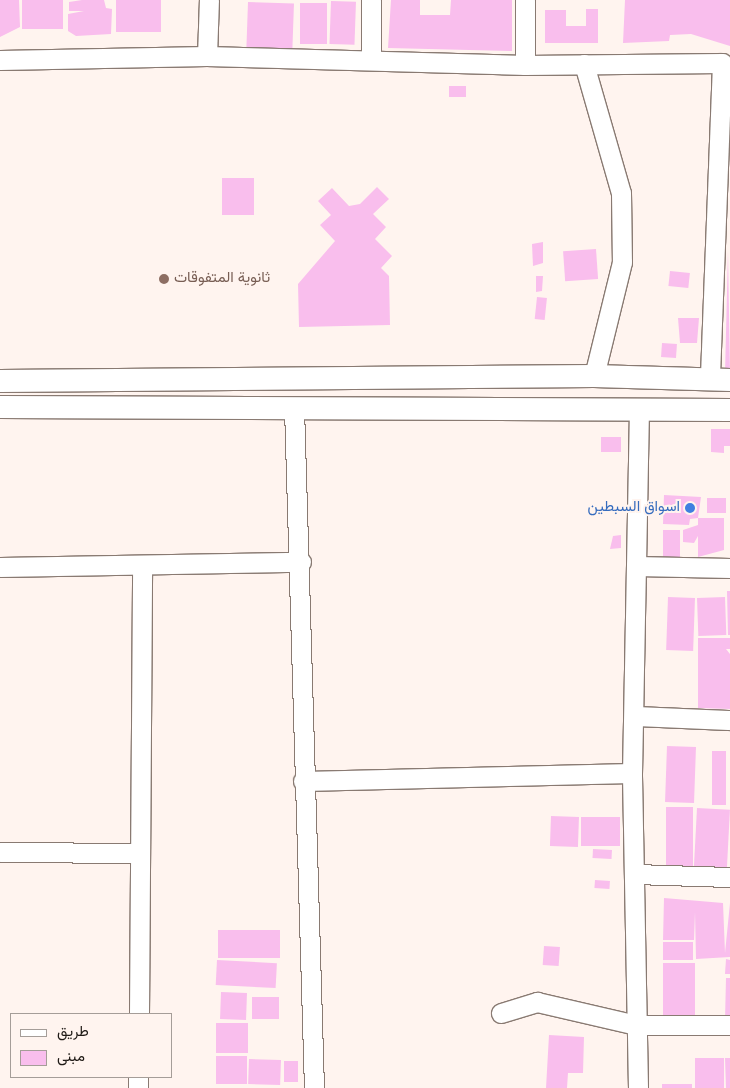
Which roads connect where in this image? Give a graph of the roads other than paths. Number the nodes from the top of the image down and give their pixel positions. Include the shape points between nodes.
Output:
1 (210, 0) edge
2 (372, 0) edge
3 (525, 0) edge
4 (207, 56) junction
5 (371, 59) junction
6 (0, 60) edge
7 (726, 63) edge
8 (584, 64) junction
9 (525, 65) junction
10 (724, 209) edge
11 (594, 376) junction
12 (720, 380) edge
13 (0, 381) edge
14 (0, 407) edge
15 (294, 407) junction
16 (639, 410) junction
17 (730, 410) edge
18 (301, 562) junction
19 (636, 566) junction
20 (0, 567) edge
21 (142, 567) junction
22 (730, 568) edge
23 (634, 716) junction
24 (730, 720) edge
25 (632, 773) junction
26 (303, 781) junction
27 (0, 852) edge
28 (140, 853) junction
29 (634, 874) junction
30 (730, 877) edge
31 (138, 1013) edge
32 (501, 1013) dead end
33 (637, 1025) junction
34 (730, 1025) edge
35 (314, 1088) edge
36 (638, 1088) edge

1 - 4 street
2 - 5 street
3 - 9 street
4 - 5 street
4 - 6 street
5 - 9 street
7 - 8 street
7 - 10 street
8 - 9 street
8 - 11 street via 621,193 622,262
10 - 12 street
11 - 12 street
11 - 13 street
14 - 15 street
15 - 16 street
15 - 18 street
16 - 17 street
16 - 19 street
18 - 21 street
18 - 26 street
19 - 22 street
19 - 23 street
20 - 21 street
21 - 28 street
23 - 24 street
23 - 25 street
25 - 26 street
25 - 29 street
26 - 35 street
27 - 28 street
28 - 31 street
29 - 30 street
29 - 33 street
32 - 33 street via 537,1002
33 - 34 street
33 - 36 street

